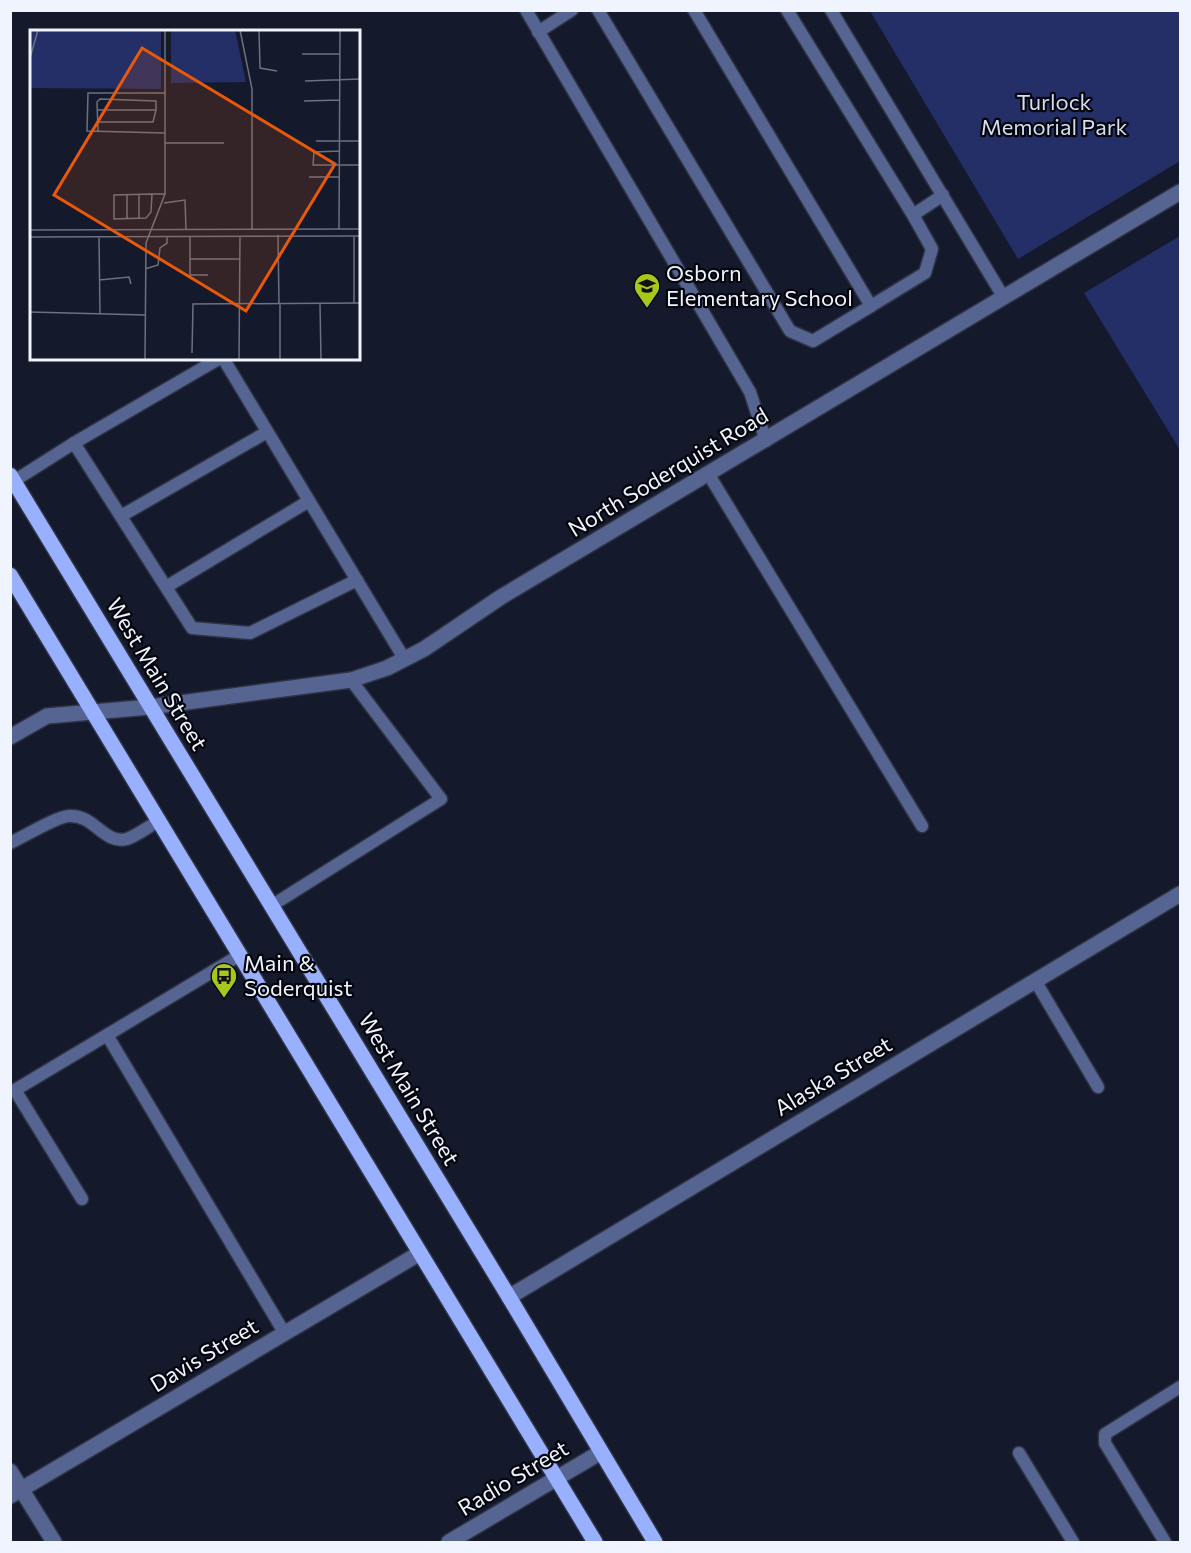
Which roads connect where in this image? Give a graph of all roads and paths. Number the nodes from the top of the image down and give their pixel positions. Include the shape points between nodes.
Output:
1 (526, 10) edge
2 (572, 10) edge
3 (598, 10) edge
4 (694, 10) edge
5 (787, 10) edge
6 (831, 10) edge
7 (538, 32) junction
8 (1180, 192) edge
9 (943, 195) junction
10 (913, 215) junction
11 (1004, 298) junction
12 (871, 306) junction
13 (218, 360) edge
14 (222, 360) edge
15 (267, 432) junction
16 (766, 441) junction
17 (74, 443) junction
18 (709, 475) junction
19 (12, 478) edge
20 (309, 501) junction
21 (121, 516) junction
22 (10, 575) edge
23 (357, 580) junction
24 (166, 587) junction
25 (405, 660) junction
26 (351, 680) junction
27 (150, 707) junction
28 (94, 712) junction
29 (10, 737) edge
30 (159, 820) junction
31 (922, 826) dead end
32 (10, 843) edge
33 (1180, 894) edge
34 (272, 906) junction
35 (240, 955) junction
36 (1036, 982) junction
37 (107, 1035) junction
38 (1098, 1087) dead end
39 (82, 1199) dead end
40 (420, 1252) junction
41 (509, 1296) junction
42 (285, 1334) junction
43 (1180, 1387) edge
44 (601, 1452) junction
45 (1019, 1453) dead end
46 (10, 1471) edge
47 (556, 1478) junction
48 (16, 1493) edge
49 (54, 1542) edge
50 (449, 1542) edge
51 (595, 1542) edge
52 (655, 1542) edge
53 (1073, 1542) edge
54 (1165, 1542) edge

1 - 7 lane
2 - 7 lane
3 - 12 lane via 790,331 813,341
4 - 12 lane
5 - 10 lane
6 - 9 lane
7 - 16 lane via 750,392
8 - 11 street, North Soderquist Road
9 - 10 lane
9 - 11 lane
10 - 12 lane via 932,249 925,273
11 - 16 street, North Soderquist Road
13 - 17 lane
14 - 15 lane
15 - 20 lane
15 - 21 lane
16 - 18 street, North Soderquist Road
17 - 19 lane
17 - 21 lane
18 - 25 street, North Soderquist Road via 501,597
18 - 31 lane
19 - 27 main road, West Main Street
20 - 23 lane
20 - 24 lane
21 - 24 lane
22 - 28 main road
23 - 24 lane via 250,633 192,628
23 - 25 lane
25 - 26 street, North Soderquist Road
26 - 27 street, North Soderquist Road
26 - 34 lane via 441,799
27 - 28 street, North Soderquist Road
27 - 34 main road, West Main Street
28 - 29 street, North Soderquist Road via 47,716
28 - 30 main road
30 - 32 lane via 120,840 111,839 90,821 68,815
30 - 35 main road
33 - 36 street, Alaska Street
34 - 41 main road, West Main Street
35 - 37 lane
35 - 40 main road
36 - 38 lane
36 - 41 street, Alaska Street
37 - 39 lane via 15,1090
37 - 42 lane
40 - 42 street, Davis Street
40 - 47 main road
41 - 44 main road, West Main Street
42 - 48 street, Davis Street
43 - 54 lane via 1105,1434 1105,1443
44 - 47 street, Radio Street
44 - 52 main road, West Main Street
45 - 53 lane
46 - 48 street
47 - 50 street, Radio Street
47 - 51 main road
48 - 49 street

